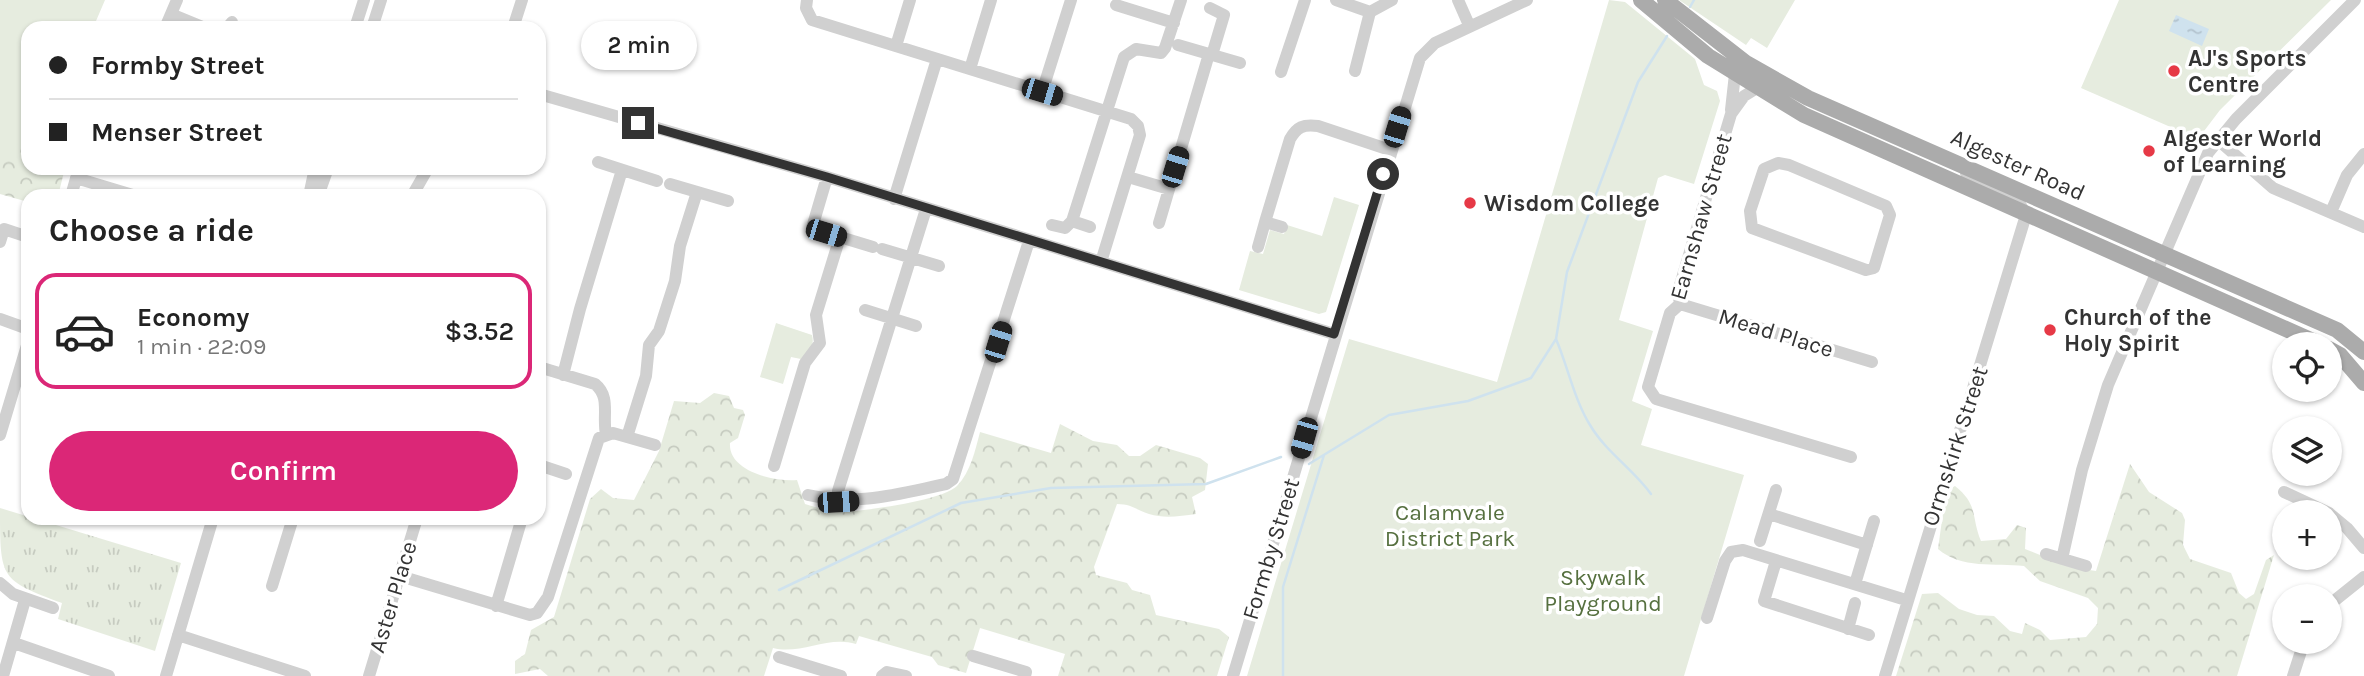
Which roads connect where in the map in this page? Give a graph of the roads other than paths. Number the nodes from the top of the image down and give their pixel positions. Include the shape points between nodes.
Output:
1 (177, 0) edge
2 (364, 0) edge
3 (381, 0) edge
4 (522, 0) edge
5 (807, 0) edge
6 (910, 0) edge
7 (991, 0) edge
8 (1071, 0) edge
9 (1181, 0) edge
10 (1305, 0) edge
11 (1336, 0) edge
12 (1392, 0) edge
13 (1458, 0) edge
14 (1527, 0) edge
15 (1641, 0) edge
16 (1665, 0) edge
17 (2355, 0) edge
18 (1116, 5) dead end
19 (1210, 8) dead end
20 (1370, 12) junction
21 (171, 14) junction
22 (168, 21) edge
23 (188, 21) edge
24 (357, 21) edge
25 (374, 21) edge
26 (515, 21) edge
27 (1174, 23) junction
28 (1469, 24) junction
29 (1178, 45) dead end
30 (896, 46) junction
31 (1211, 55) junction
32 (937, 59) junction
33 (1240, 63) dead end
34 (970, 69) junction
35 (1355, 71) dead end
36 (1281, 72) dead end
37 (1735, 74) junction
38 (1757, 88) junction
39 (1042, 92) junction
40 (546, 96) edge
41 (1106, 111) junction
42 (1731, 114) junction
43 (2217, 138) junction
44 (1390, 150) junction
45 (1934, 153) junction
46 (2364, 154) edge
47 (598, 162) dead end
48 (622, 170) junction
49 (83, 175) edge
50 (827, 177) junction
51 (1128, 177) junction
52 (118, 189) edge
53 (1169, 189) junction
54 (697, 192) junction
55 (894, 199) junction
56 (728, 201) dead end
57 (926, 209) junction
58 (2060, 209) junction
59 (1750, 211) joint
60 (2331, 212) junction
61 (2026, 215) junction
62 (1072, 222) junction
63 (1265, 222) junction
64 (1159, 223) dead end
65 (1052, 225) dead end
66 (1282, 227) dead end
67 (2364, 227) edge
68 (1090, 228) dead end
69 (21, 235) edge
70 (840, 237) junction
71 (1029, 241) junction
72 (0, 243) edge
73 (1258, 247) dead end
74 (2165, 255) junction
75 (911, 259) junction
76 (1101, 262) junction
77 (939, 266) dead end
78 (2158, 271) junction
79 (1680, 304) junction
80 (865, 310) dead end
81 (893, 318) junction
82 (0, 319) edge
83 (21, 326) edge
84 (916, 326) dead end
85 (2293, 332) edge
86 (1334, 334) junction
87 (2364, 352) edge
88 (2342, 357) edge
89 (21, 360) edge
90 (1872, 362) dead end
91 (546, 369) edge
92 (563, 375) junction
93 (2364, 383) edge
94 (9, 392) edge
95 (0, 435) edge
96 (606, 435) junction
97 (628, 437) junction
98 (655, 445) dead end
99 (1851, 457) dead end
100 (774, 466) dead end
101 (546, 467) edge
102 (566, 474) dead end
103 (1776, 490) dead end
104 (2284, 492) dead end
105 (808, 495) dead end
106 (2301, 500) edge
107 (838, 502) junction
108 (1769, 514) junction
109 (1874, 521) dead end
110 (2342, 524) edge
111 (211, 525) edge
112 (291, 525) edge
113 (415, 525) edge
114 (520, 525) edge
115 (1760, 541) dead end
116 (1867, 545) junction
117 (2364, 548) edge
118 (2046, 554) dead end
119 (2062, 559) junction
120 (1776, 561) junction
121 (2086, 566) dead end
122 (400, 576) junction
123 (2364, 577) edge
124 (0, 583) edge
125 (1855, 584) junction
126 (272, 586) dead end
127 (2342, 595) edge
128 (25, 600) junction
129 (1906, 600) junction
130 (1855, 603) dead end
131 (496, 606) junction
132 (53, 608) dead end
133 (1707, 618) dead end
134 (1848, 629) junction
135 (178, 635) junction
136 (1869, 635) dead end
137 (13, 643) junction
138 (2300, 654) edge
139 (973, 656) dead end
140 (779, 657) dead end
141 (94, 674) edge
142 (4, 676) edge
143 (109, 676) edge
144 (166, 676) edge
145 (305, 676) edge
146 (369, 676) edge
147 (841, 676) edge
148 (882, 676) edge
149 (906, 676) edge
150 (1025, 676) edge
151 (1233, 676) edge
152 (1885, 676) edge
153 (2293, 676) edge

1 - 21 street
2 - 24 street
3 - 25 street
4 - 26 street
5 - 30 street via 812,20
6 - 30 street
7 - 34 street
8 - 39 street
9 - 27 street
10 - 36 street
11 - 20 street
12 - 20 street
13 - 28 street
14 - 28 street, Formby Street
15 - 37 main road, Algester Road
16 - 45 main road, Algester Road via 1776,81
17 - 43 street
18 - 27 street
19 - 31 street via 1224,15
20 - 35 street
21 - 22 street
21 - 23 street
27 - 41 street via 1161,53 1136,49 1124,57
28 - 44 street, Formby Street via 1435,43 1420,58
29 - 31 street
30 - 32 street
31 - 33 street
31 - 53 street
32 - 34 street
32 - 55 street
34 - 39 street
37 - 38 main road, Algester Road
37 - 42 street
38 - 42 street, Earnshaw Street via 1744,96
38 - 61 main road, Algester Road via 1804,115
39 - 41 street
40 - 50 street
41 - 51 street via 1138,126 1140,135
41 - 62 street
42 - 79 street, Earnshaw Street via 1678,292
43 - 60 street via 2260,180
43 - 74 street
44 - 63 street via 1318,126 1306,124 1296,129
44 - 86 street, Formby Street
45 - 58 main road, Algester Road
45 - 61 street via 1979,182 2016,197
46 - 60 street via 2347,175
47 - 48 street
48 - 54 street
48 - 92 street
49 - 52 street
50 - 55 street
50 - 70 street via 812,228
51 - 53 street
51 - 76 street
53 - 64 street
54 - 56 street
54 - 97 street via 680,246 675,281 659,331 649,345 646,376
55 - 57 street
57 - 71 street
57 - 75 street
58 - 61 street via 2037,208
58 - 74 main road, Algester Road
59 - 59 street via 1764,169 1779,163 1886,206 1890,215 1877,262 1866,270 1758,232 1750,222
60 - 67 street
61 - 78 main road, Algester Road
61 - 129 street, Ormskirk Street
62 - 65 street via 1065,228
62 - 68 street
63 - 66 street
63 - 73 street
69 - 72 street via 4,229
70 - 75 street
70 - 100 street via 816,315 821,343 805,363
71 - 76 street
71 - 107 street via 953,479 874,499
74 - 78 street
74 - 87 main road, Algester Road via 2337,330
75 - 77 street
75 - 81 street
76 - 86 street
78 - 85 main road, Algester Road
78 - 119 street via 2108,385
79 - 90 street, Mead Place
79 - 99 street, Earnshaw Street via 1670,313 1648,381 1650,394
80 - 81 street
81 - 84 street
81 - 107 street
82 - 83 street
86 - 151 street, Formby Street
88 - 93 main road
89 - 94 street
91 - 92 street
92 - 96 street via 603,390
94 - 95 street
96 - 97 street
96 - 131 street via 595,446 544,607 530,615
97 - 98 street
101 - 102 street
103 - 108 street
104 - 106 street
105 - 107 street
108 - 115 street
108 - 116 street
109 - 116 street
110 - 117 street
111 - 135 street
112 - 126 street
113 - 122 street, Aster Place
114 - 131 street
116 - 125 street
118 - 119 street
119 - 121 street
120 - 125 street
120 - 133 street via 1743,550 1731,552 1724,561
120 - 134 street via 1764,601
122 - 131 street
122 - 146 street, Aster Place
123 - 127 street
124 - 128 street
125 - 129 street
128 - 132 street
128 - 137 street
129 - 152 street, Ormskirk Street
130 - 134 street
134 - 136 street
135 - 144 street
135 - 145 street
137 - 141 street via 70,660
137 - 142 street
138 - 153 street
139 - 150 street via 1026,672
140 - 147 street
141 - 143 street
148 - 149 street via 887,672

